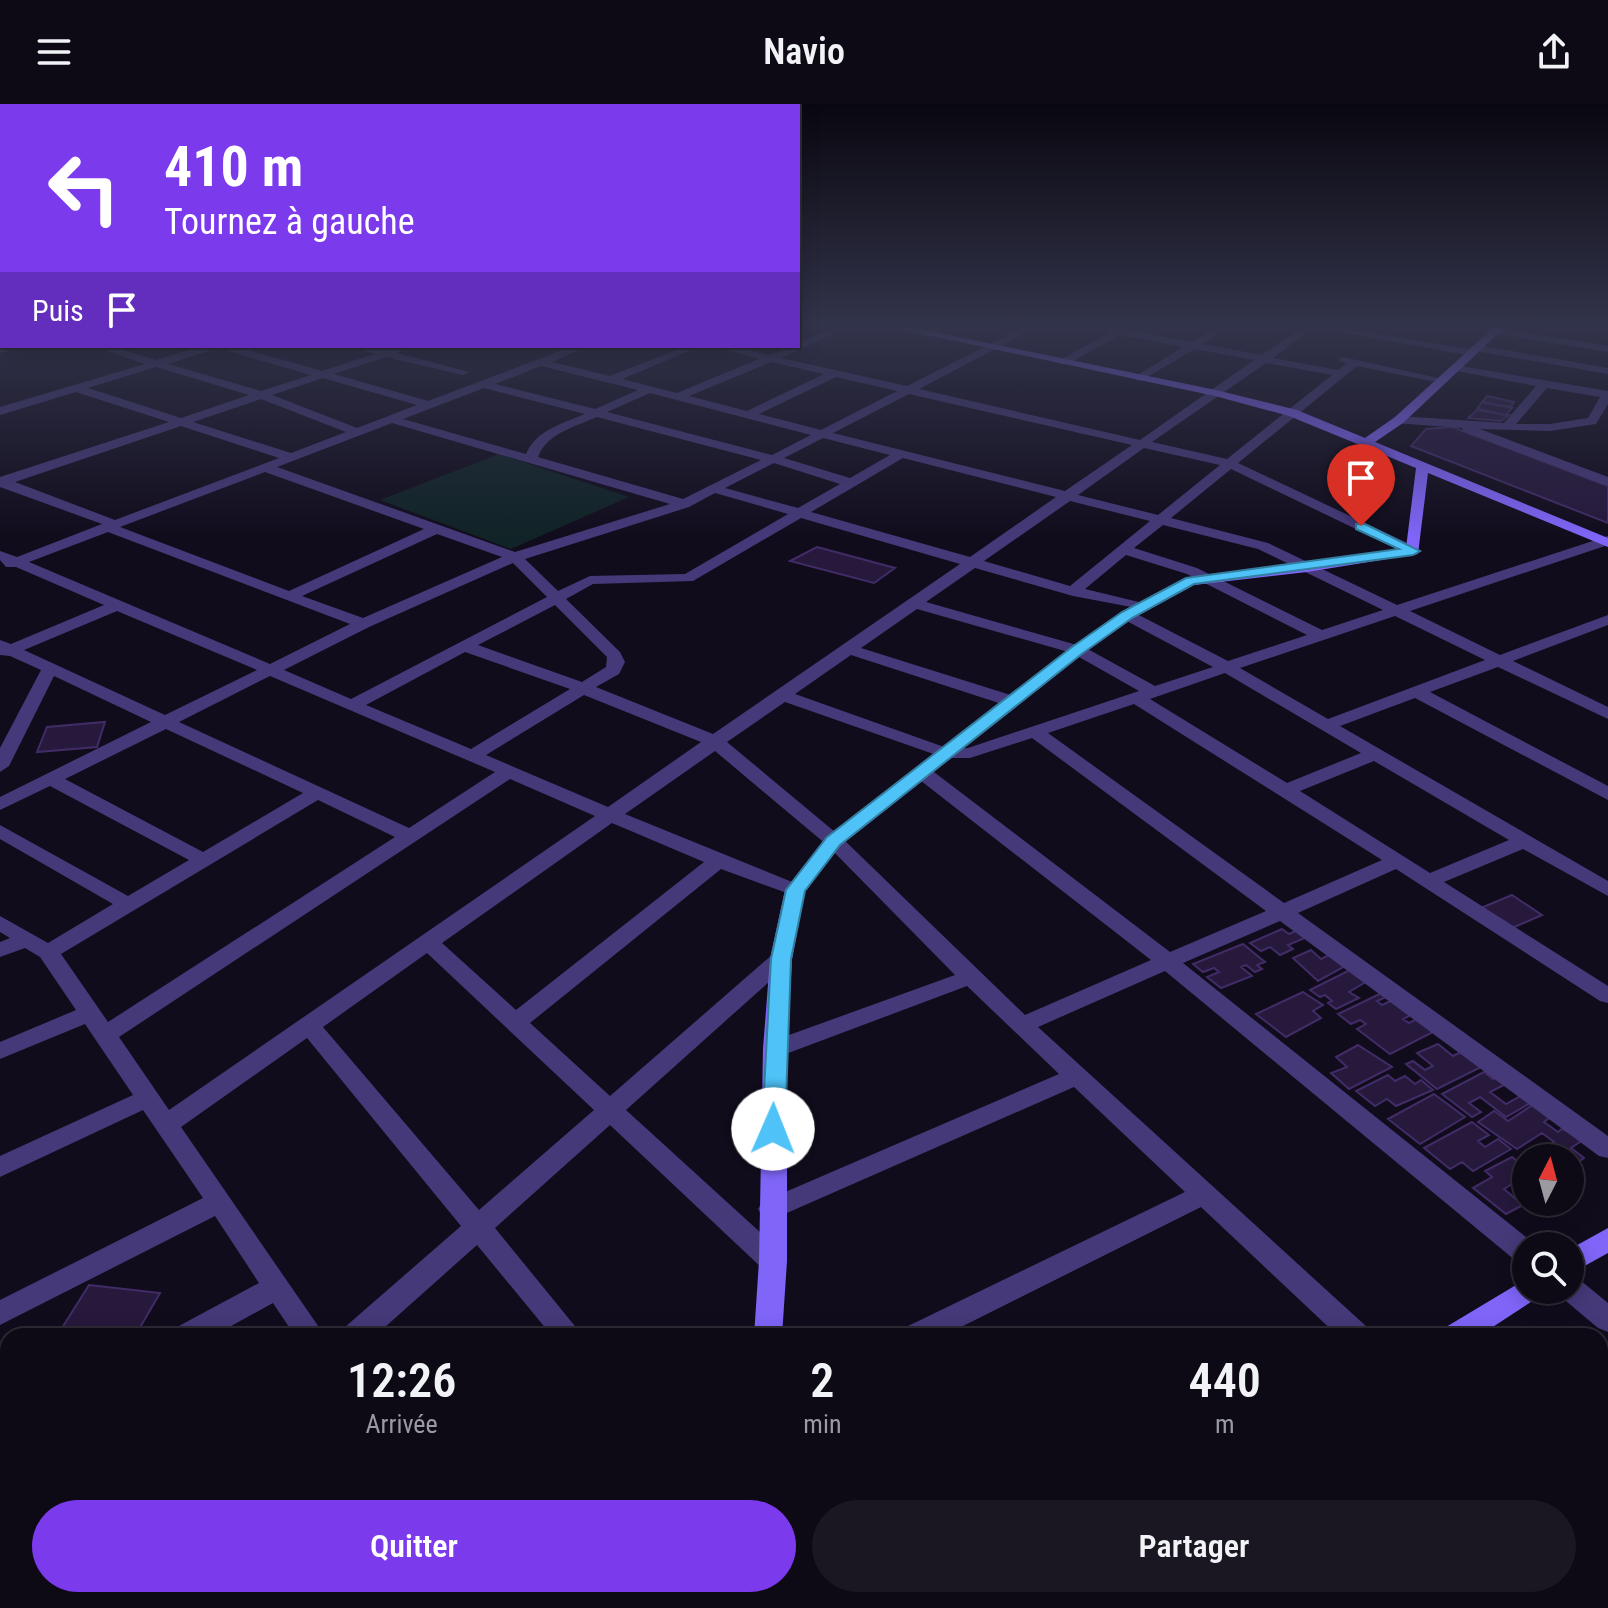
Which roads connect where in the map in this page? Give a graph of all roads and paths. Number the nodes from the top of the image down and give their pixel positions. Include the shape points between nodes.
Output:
1 (42, 398) edge
2 (107, 398) edge
3 (252, 398) edge
4 (269, 398) edge
5 (406, 398) edge
6 (447, 398) edge
7 (537, 398) edge
8 (631, 398) edge
9 (683, 398) edge
10 (783, 398) edge
11 (892, 398) edge
12 (944, 398) edge
13 (1209, 398) edge
14 (1236, 398) edge
15 (1312, 398) edge
16 (1422, 398) edge
17 (1532, 398) edge
18 (1606, 398) edge
19 (429, 405) junction
20 (0, 411) edge
21 (1293, 413) junction
22 (598, 414) junction
23 (748, 415) junction
24 (392, 419) junction
25 (1399, 420) junction
26 (181, 422) junction
27 (1449, 422) junction
28 (1508, 426) junction
29 (356, 432) junction
30 (1381, 432) junction
31 (822, 434) junction
32 (1143, 444) junction
33 (1365, 444) junction
34 (901, 454) junction
35 (290, 457) junction
36 (1397, 457) junction
37 (531, 458) junction
38 (774, 459) junction
39 (1230, 464) junction
40 (265, 467) junction
41 (1422, 468) junction
42 (1, 482) edge
43 (1608, 482) edge
44 (851, 483) junction
45 (714, 489) junction
46 (1067, 496) junction
47 (684, 504) junction
48 (797, 513) junction
49 (1160, 520) junction
50 (110, 526) junction
51 (435, 529) junction
52 (1607, 542) edge
53 (1124, 550) junction
54 (1413, 551) junction
55 (515, 557) junction
56 (5, 562) edge
57 (972, 563) junction
58 (1307, 568) junction
59 (1205, 577) junction
60 (1073, 591) junction
61 (289, 596) junction
62 (558, 599) junction
63 (914, 603) junction
64 (117, 605) junction
65 (1135, 611) junction
66 (1396, 611) junction
67 (1608, 620) edge
68 (363, 624) junction
69 (1321, 636) junction
70 (464, 646) junction
71 (849, 649) junction
72 (4, 650) edge
73 (1078, 650) junction
74 (1499, 661) junction
75 (50, 668) junction
76 (1228, 668) junction
77 (270, 670) junction
78 (583, 688) junction
79 (1415, 691) junction
80 (782, 695) junction
81 (1145, 695) junction
82 (1011, 701) junction
83 (352, 705) junction
84 (1608, 714) edge
85 (166, 722) junction
86 (1327, 725) junction
87 (1035, 732) junction
88 (716, 742) junction
89 (945, 753) junction
90 (1376, 754) junction
91 (472, 756) junction
92 (0, 766) edge
93 (508, 772) junction
94 (923, 773) junction
95 (51, 779) junction
96 (1286, 790) junction
97 (317, 793) junction
98 (1608, 794) edge
99 (0, 804) edge
100 (610, 815) junction
101 (0, 831) edge
102 (410, 836) junction
103 (834, 841) junction
104 (1525, 841) junction
105 (203, 860) junction
106 (718, 861) junction
107 (1398, 861) junction
108 (1429, 881) junction
109 (795, 890) junction
110 (1608, 890) edge
111 (128, 904) junction
112 (1282, 912) junction
113 (0, 923) edge
114 (428, 942) junction
115 (37, 946) junction
116 (0, 950) edge
117 (781, 959) junction
118 (1168, 962) junction
119 (970, 977) junction
120 (1608, 996) edge
121 (89, 1013) junction
122 (516, 1022) junction
123 (309, 1025) junction
124 (1022, 1025) junction
125 (105, 1035) junction
126 (775, 1049) junction
127 (0, 1051) edge
128 (1077, 1076) junction
129 (148, 1098) junction
130 (611, 1111) junction
131 (166, 1125) junction
132 (1608, 1149) edge
133 (0, 1167) edge
134 (1204, 1194) junction
135 (219, 1202) junction
136 (771, 1209) junction
137 (479, 1228) junction
138 (1608, 1239) edge
139 (1512, 1242) edge
140 (1584, 1254) edge
141 (773, 1261) junction
142 (277, 1287) junction
143 (1512, 1300) edge
144 (1584, 1300) edge
145 (0, 1313) edge
146 (1608, 1320) edge
147 (202, 1328) edge
148 (305, 1328) edge
149 (364, 1328) edge
150 (562, 1328) edge
151 (769, 1328) edge
152 (932, 1328) edge
153 (1348, 1328) edge
154 (1468, 1328) edge

1 - 20 street
2 - 26 street
3 - 26 street
4 - 29 street
5 - 19 street
6 - 19 street
7 - 22 street
8 - 22 street
9 - 23 street
10 - 23 street
11 - 31 street
12 - 32 street
13 - 32 street
14 - 21 street
15 - 21 street
16 - 25 street
17 - 28 street
18 - 28 street via 1592,421
19 - 24 street
21 - 33 street
21 - 39 street
22 - 37 street via 540,439
22 - 38 street
23 - 31 street
24 - 29 street
24 - 37 street
25 - 27 street
25 - 30 street
26 - 35 street
26 - 42 street
27 - 28 street
27 - 43 street
29 - 35 street
30 - 33 street
30 - 36 street
31 - 34 street
31 - 38 street
32 - 39 street
32 - 46 street
33 - 36 street
34 - 44 street
34 - 46 street
35 - 40 street
36 - 41 street
37 - 47 street
38 - 44 street
38 - 45 street
39 - 49 street
39 - 54 street
40 - 50 street
40 - 51 street
41 - 52 street
41 - 54 street
42 - 50 street
44 - 48 street
45 - 47 street
45 - 48 street
46 - 49 street
46 - 57 street
47 - 55 street
48 - 57 street
48 - 62 street via 688,578 601,578
49 - 53 street
49 - 58 street via 1263,546
50 - 56 street
50 - 61 street
51 - 55 street
51 - 61 street
52 - 66 street
53 - 59 street
53 - 60 street
54 - 58 street
55 - 62 street
55 - 68 street
56 - 64 street
57 - 60 street
57 - 63 street
58 - 59 street
58 - 66 street
59 - 65 street
59 - 69 street
60 - 65 street
61 - 68 street
62 - 70 street
62 - 78 street via 617,662
63 - 71 street
63 - 73 street
64 - 72 street
64 - 77 street
65 - 73 street
65 - 76 street
66 - 69 street
66 - 74 street
67 - 74 street
68 - 77 street
69 - 76 street
70 - 78 street
70 - 83 street
71 - 80 street
71 - 82 street
72 - 75 street
73 - 81 street
73 - 82 street
74 - 79 street
74 - 84 street
75 - 85 street
75 - 92 street
76 - 81 street
76 - 86 street
77 - 83 street
77 - 85 street
78 - 88 street
78 - 91 street
79 - 86 street
79 - 98 street
80 - 88 street
80 - 89 street
81 - 87 street
81 - 96 street
82 - 89 street
83 - 91 street
85 - 95 street
85 - 97 street
86 - 90 street
87 - 89 street via 970,753
87 - 112 street
88 - 100 street
88 - 103 street
89 - 94 street
90 - 96 street
90 - 104 street
91 - 93 street
93 - 100 street
93 - 102 street
94 - 103 street
94 - 118 street
95 - 99 street
95 - 105 street
96 - 107 street
97 - 102 street
97 - 105 street
100 - 106 street
100 - 114 street
101 - 111 street
102 - 125 street
103 - 109 street
103 - 119 street
104 - 108 street
104 - 110 street
105 - 111 street
106 - 109 street
106 - 122 street
107 - 108 street
107 - 112 street
108 - 120 street
109 - 117 street
111 - 115 street
112 - 118 street
112 - 132 street
113 - 115 street
114 - 122 street
114 - 123 street
115 - 116 street
115 - 121 street
117 - 126 street
117 - 130 street
118 - 124 street
118 - 139 street
119 - 124 street
119 - 126 street
121 - 125 street
121 - 127 street
122 - 130 street
123 - 131 street
123 - 137 street
124 - 128 street
125 - 129 street
126 - 136 street
128 - 134 street
128 - 136 street
129 - 131 street
129 - 133 street
130 - 137 street
130 - 141 street
131 - 135 street
134 - 152 street
134 - 153 street
135 - 142 street
135 - 145 street
136 - 141 street
137 - 149 street
137 - 150 street
138 - 140 street
141 - 151 street
142 - 147 street
142 - 148 street
143 - 154 street
144 - 146 street

